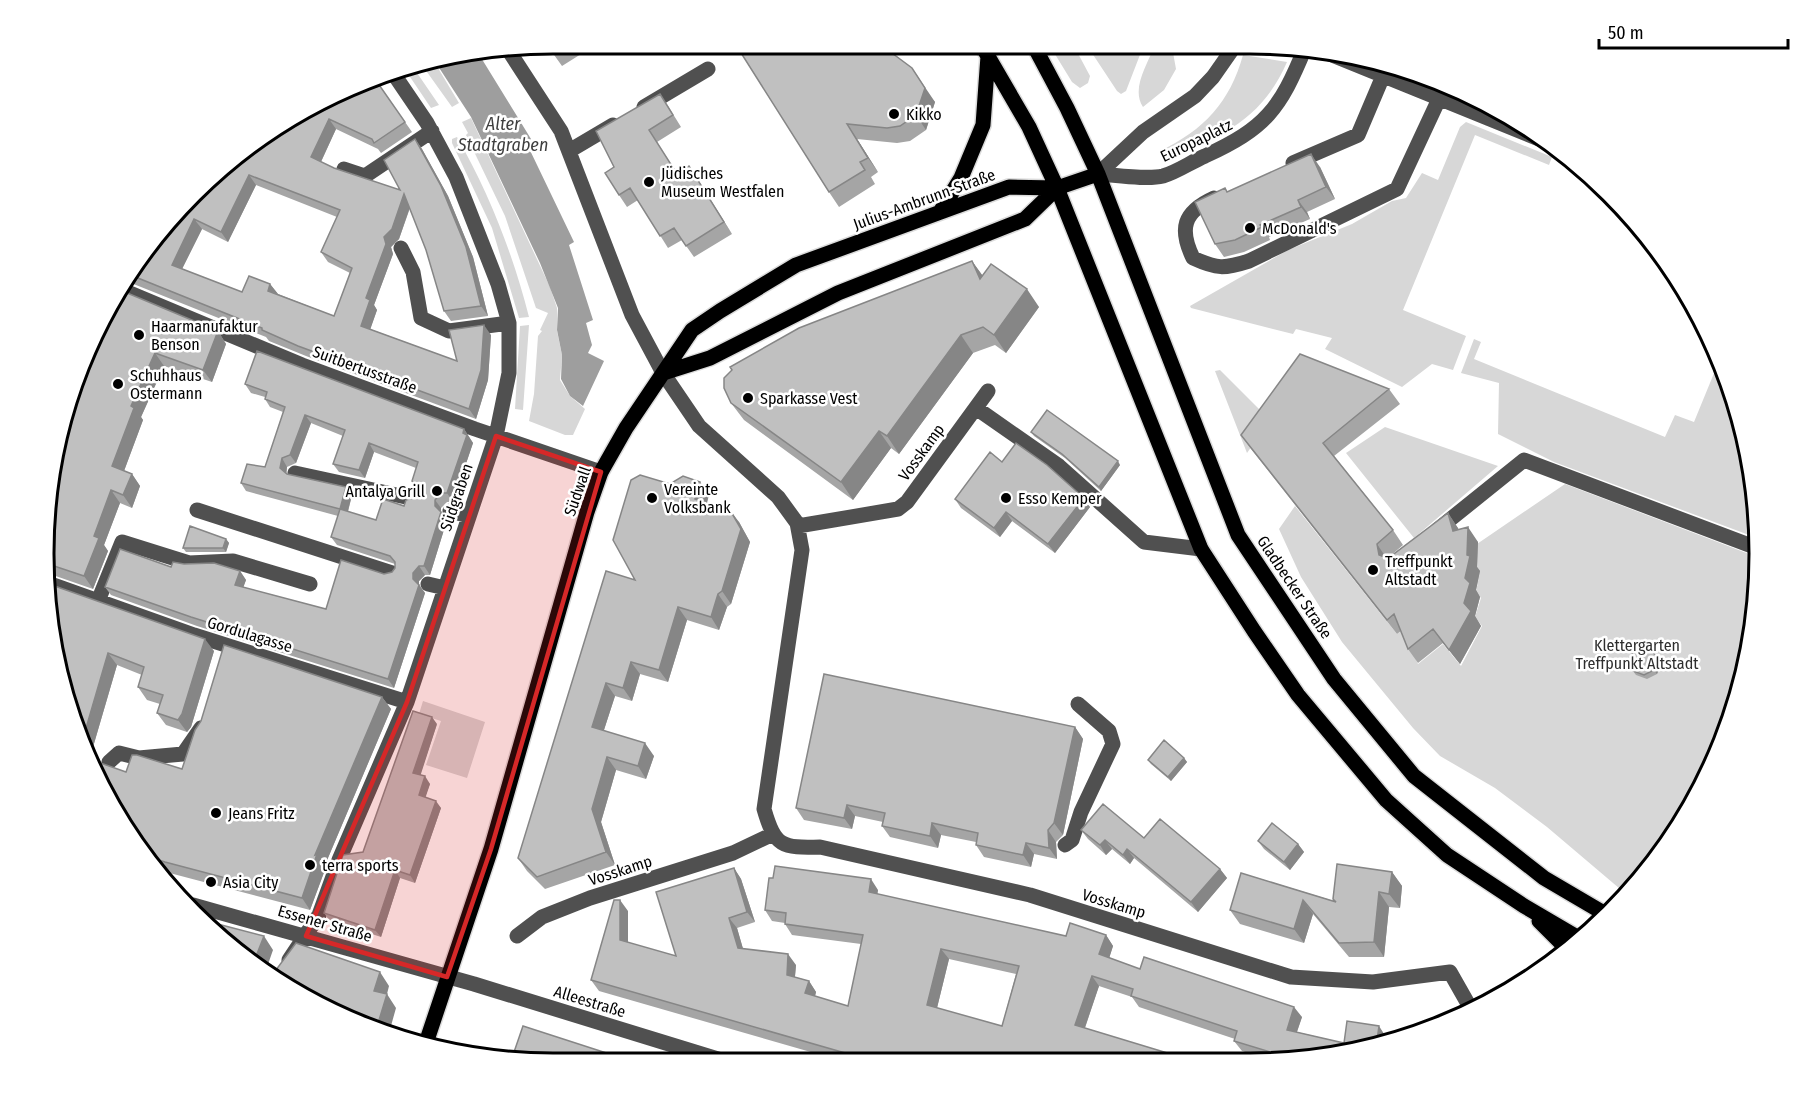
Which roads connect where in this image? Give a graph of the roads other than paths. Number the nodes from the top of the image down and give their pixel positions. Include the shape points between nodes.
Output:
1 (985, 54) edge
2 (987, 54) edge
3 (1038, 54) edge
4 (1229, 54) edge
5 (512, 56) edge
6 (1301, 57) edge
7 (1362, 67) edge
8 (708, 69) dead end
9 (1383, 76) junction
10 (397, 80) edge
11 (1439, 99) junction
12 (1506, 125) edge
13 (432, 131) junction
14 (569, 151) junction
15 (1281, 168) edge
16 (344, 169) edge
17 (1098, 174) junction
18 (1057, 188) junction
19 (1230, 191) edge
20 (940, 212) junction
21 (401, 248) dead end
22 (128, 292) edge
23 (508, 323) junction
24 (663, 372) junction
25 (988, 391) dead end
26 (976, 408) junction
27 (496, 436) junction
28 (602, 472) junction
29 (295, 473) edge
30 (415, 499) edge
31 (197, 510) dead end
32 (450, 511) dead end
33 (469, 516) junction
34 (798, 526) junction
35 (1424, 541) edge
36 (1749, 545) edge
37 (1201, 549) junction
38 (392, 573) edge
39 (310, 584) dead end
40 (428, 584) dead end
41 (55, 586) edge
42 (444, 588) junction
43 (98, 601) junction
44 (407, 702) junction
45 (1078, 704) dead end
46 (206, 710) edge
47 (109, 762) dead end
48 (771, 835) junction
49 (1065, 845) dead end
50 (1524, 906) junction
51 (200, 907) edge
52 (1599, 910) edge
53 (1573, 934) edge
54 (306, 936) junction
55 (517, 936) dead end
56 (1562, 944) edge
57 (283, 969) edge
58 (447, 977) junction
59 (1467, 1002) edge
60 (428, 1037) edge
61 (698, 1053) edge

1 - 20 main road via 983,125 961,178
2 - 18 main road via 1029,127
3 - 17 main road, Gladbecker Straße
4 - 17 street, Europaplatz via 1194,96 1143,132
5 - 14 street via 561,131
6 - 17 street, Europaplatz via 1275,108 1237,141 1161,176
7 - 9 street
8 - 14 street
9 - 11 street
9 - 15 street via 1358,135
10 - 13 street, Südgraben
11 - 12 street
11 - 19 street via 1397,189 1249,261 1228,268 1215,267 1193,258 1185,241 1186,219 1199,205
13 - 16 street via 364,176
13 - 23 street, Südgraben via 456,177 498,284
14 - 24 street via 632,315
17 - 18 main road
17 - 52 main road, Gladbecker Straße via 1238,535 1334,680 1414,776 1544,878
18 - 20 main road, Julius-Ambrunn-Straße via 1009,187
18 - 24 main road via 1025,219 838,293 710,358
18 - 37 main road
20 - 24 main road, Julius-Ambrunn-Straße via 796,265 692,330
21 - 23 street via 413,272 421,318 449,331
22 - 27 street, Suitbertusstraße via 302,365
23 - 27 street, Südgraben via 509,373
24 - 28 main road, Südwall
24 - 34 street via 699,426 778,497
25 - 26 street, Vosskamp
26 - 34 street, Vosskamp via 898,509
26 - 37 street via 1059,466 1144,542
27 - 28 street, Suitbertusstraße
27 - 33 street, Südgraben
28 - 58 main road, Südwall via 587,512 491,849
29 - 30 street
31 - 38 street
32 - 33 street
33 - 42 street, Südgraben
34 - 48 street via 802,550 764,809
35 - 36 street via 1524,460
37 - 50 main road via 1298,695 1386,800 1447,855
39 - 43 street via 233,561 189,563 122,542
40 - 42 street
41 - 43 street, Gordulagasse
42 - 44 street, Südgraben
43 - 44 street, Gordulagasse via 225,651
44 - 54 street, Südgraben via 319,915
45 - 49 street via 1109,731 1113,744 1072,840
46 - 47 street via 200,731 183,754 139,758 119,753
48 - 55 street, Vosskamp via 733,853 542,917
48 - 59 street, Vosskamp via 791,848 820,846 1030,895 1291,977 1373,982 1450,972
50 - 53 main road
50 - 56 main road
51 - 54 street, Essener Straße
54 - 57 street, Südgraben
54 - 58 street, Essener Straße
58 - 60 main road, Südwall
58 - 61 street, Alleestraße

